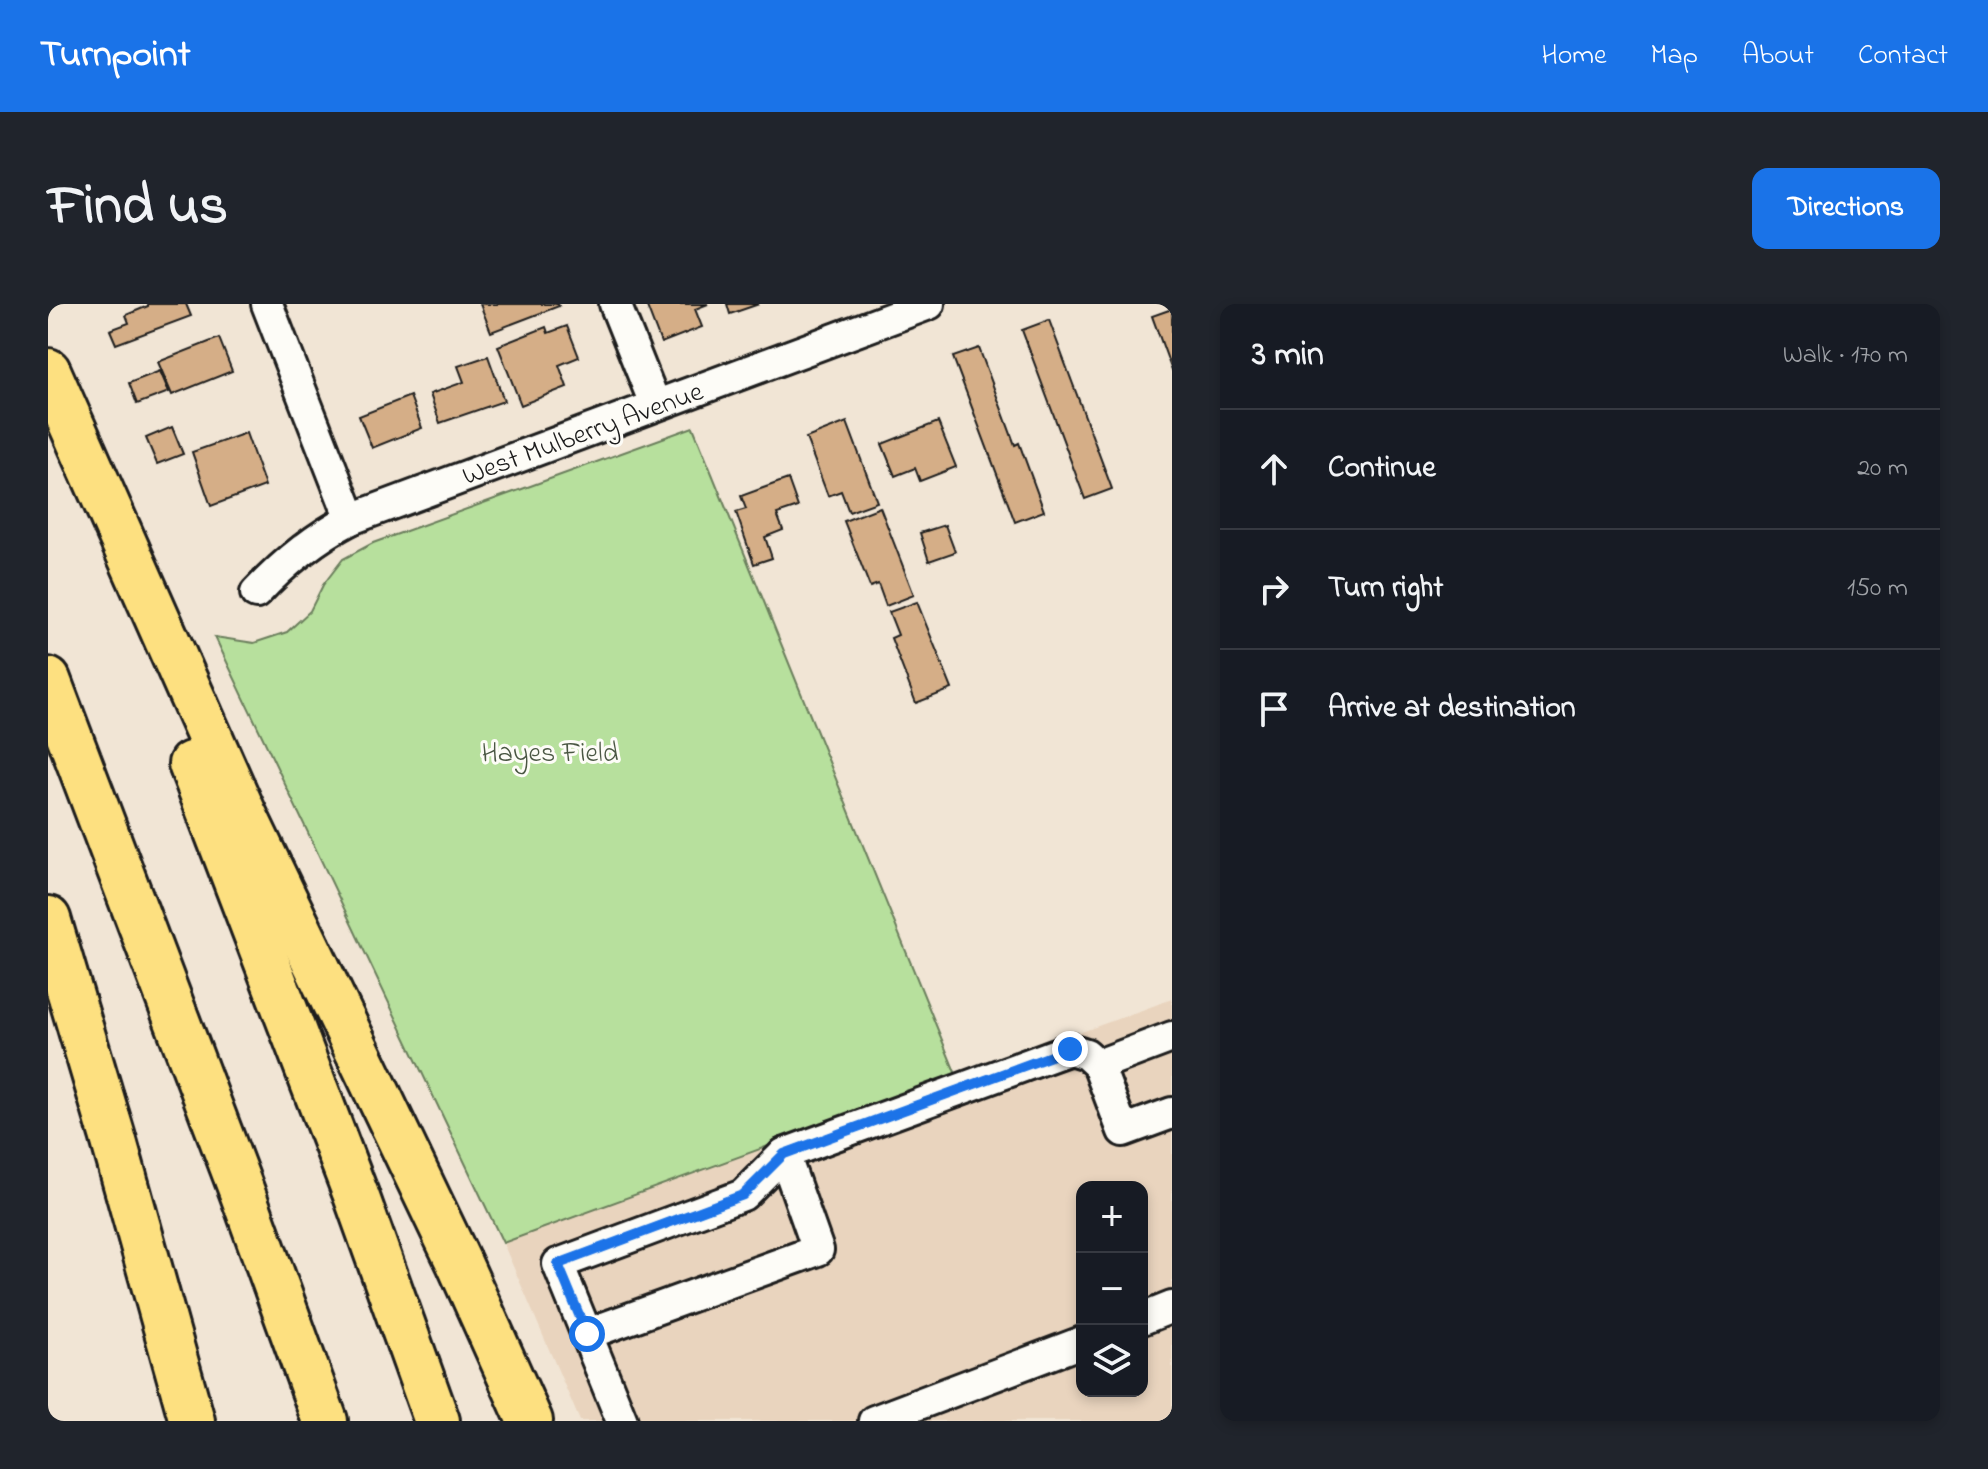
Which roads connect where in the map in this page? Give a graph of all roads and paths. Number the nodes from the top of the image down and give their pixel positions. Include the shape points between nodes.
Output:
1 (267, 304) edge
2 (615, 304) edge
3 (929, 304) edge
4 (48, 371) edge
5 (655, 404) junction
6 (48, 413) edge
7 (351, 519) junction
8 (256, 593) dead end
9 (48, 680) edge
10 (48, 919) edge
11 (1172, 1037) edge
12 (1098, 1065) junction
13 (1172, 1113) edge
14 (784, 1154) junction
15 (1172, 1307) edge
16 (1148, 1317) edge
17 (587, 1334) junction
18 (1076, 1344) edge
19 (192, 1421) edge
20 (325, 1421) edge
21 (437, 1421) edge
22 (530, 1421) edge
23 (622, 1421) edge
24 (874, 1421) edge

1 - 7 street
2 - 5 street
3 - 5 street, West Mulberry Avenue
4 - 22 highway via 244,814
5 - 7 street, West Mulberry Avenue
6 - 21 highway via 209,809
7 - 8 street, West Mulberry Avenue via 302,549
9 - 20 highway
10 - 19 highway
11 - 12 street
12 - 13 street via 1123,1131
12 - 14 street via 1070,1049
14 - 17 street via 743,1195 558,1264
14 - 17 street via 818,1250
15 - 16 street
17 - 23 street
18 - 24 street

